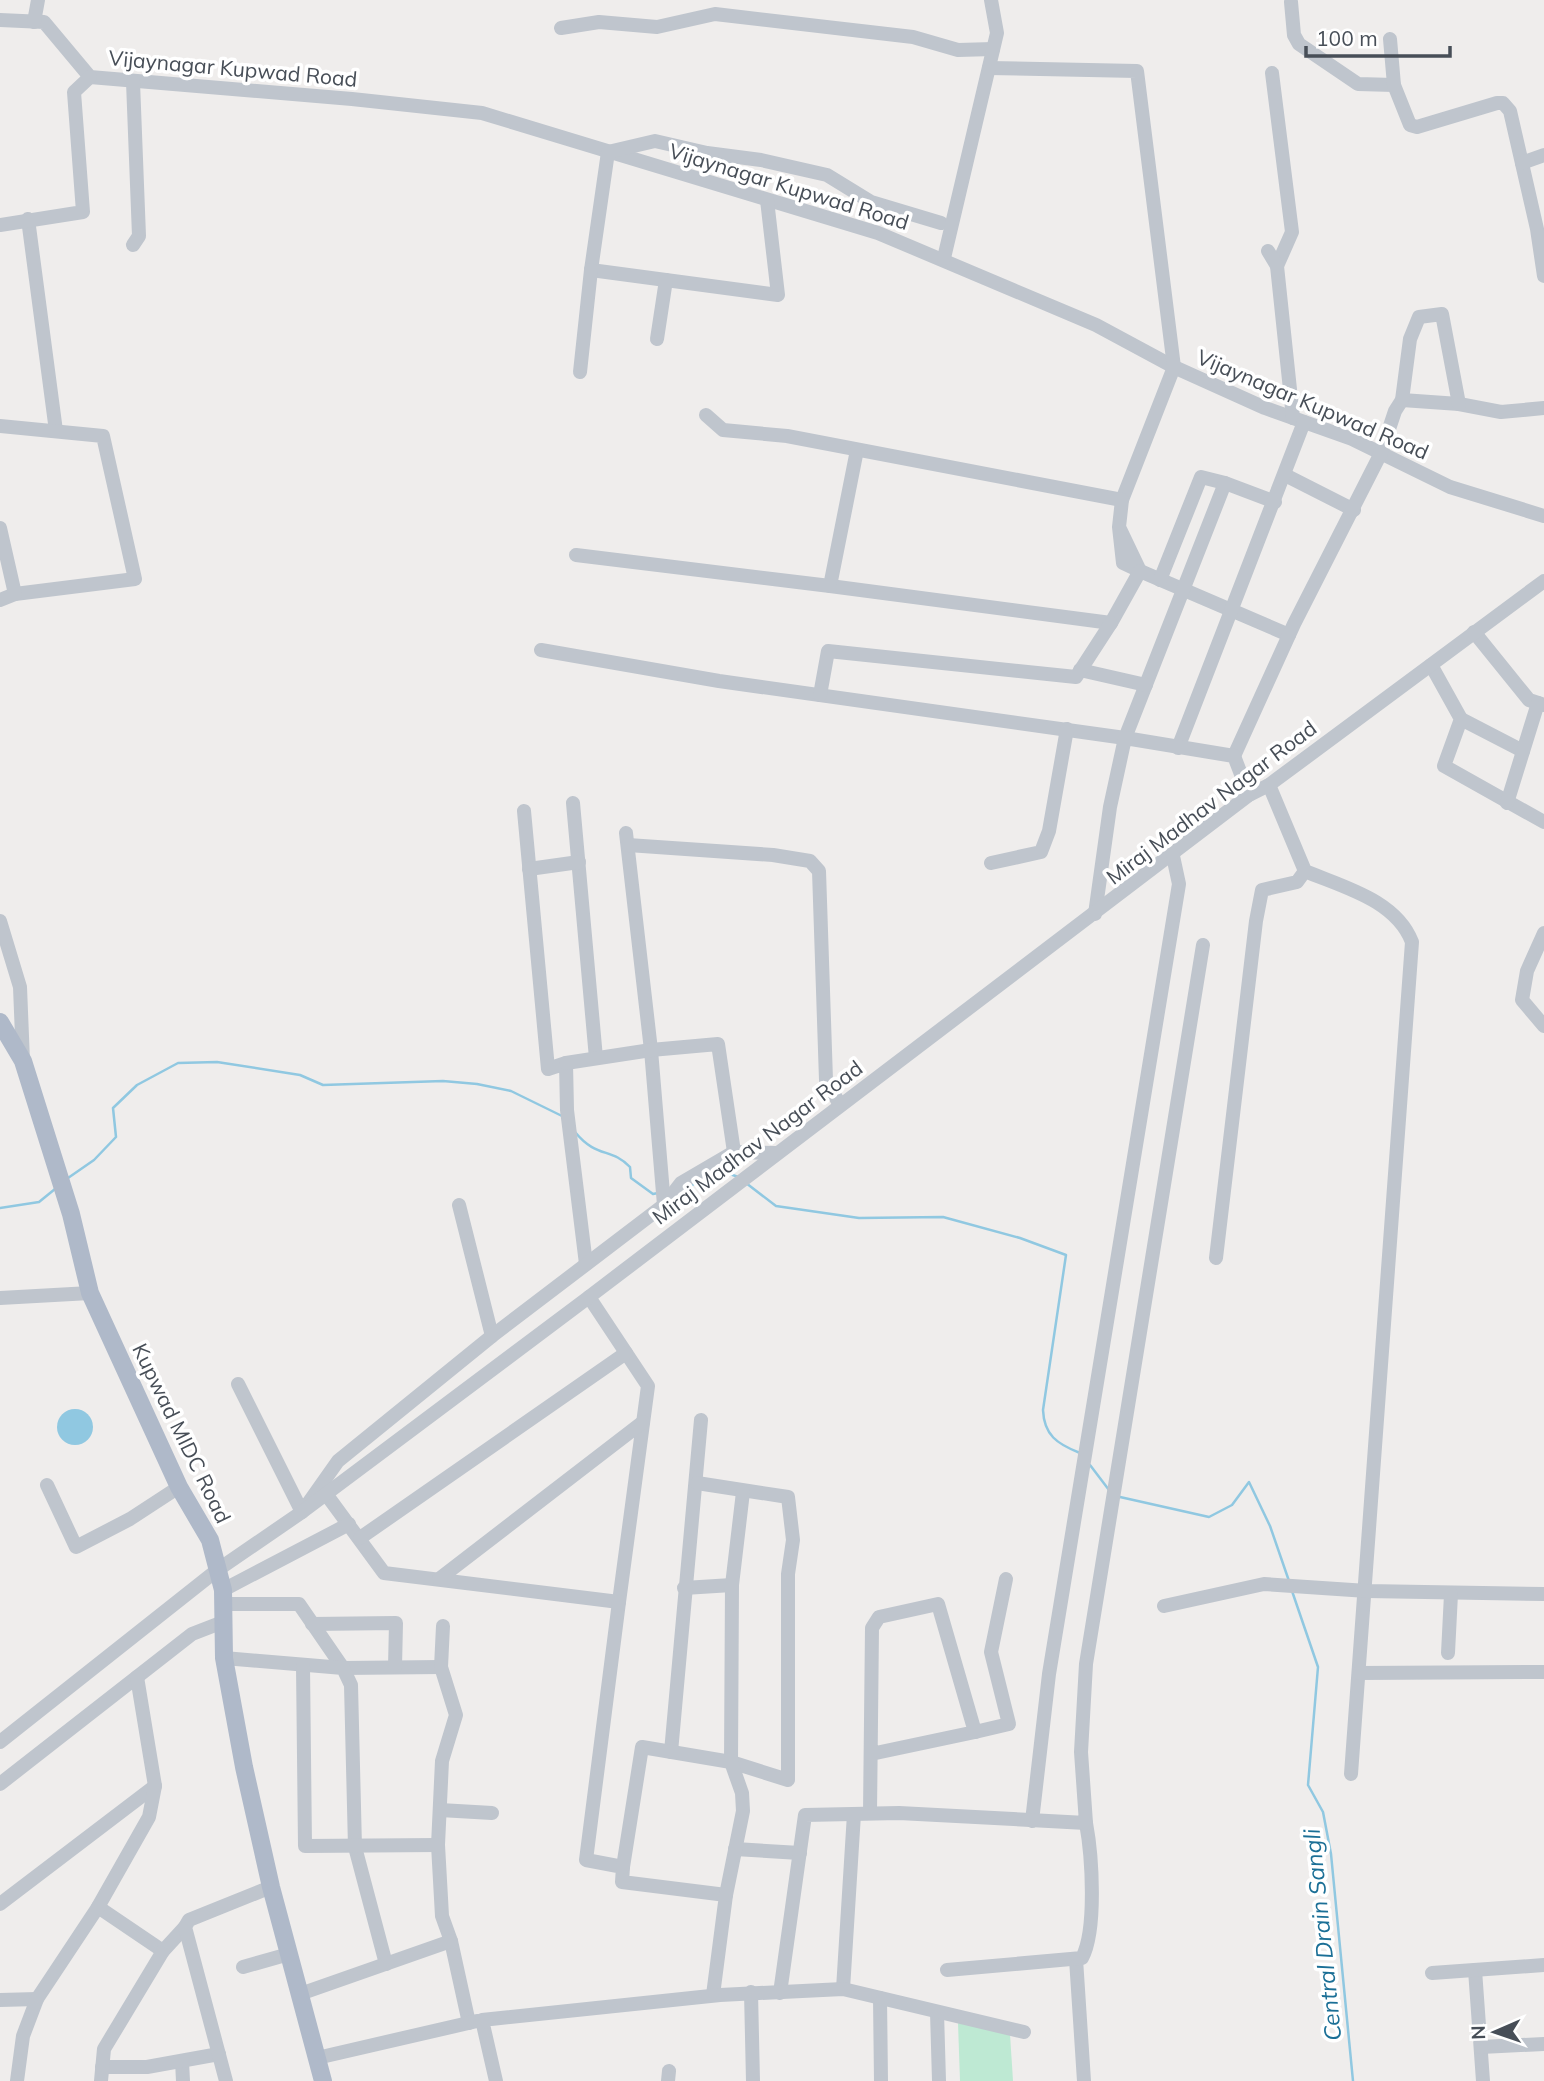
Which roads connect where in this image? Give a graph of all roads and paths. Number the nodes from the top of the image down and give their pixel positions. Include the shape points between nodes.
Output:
1 (37, 0) edge
2 (991, 0) edge
3 (1291, 2) dead end
4 (0, 20) edge
5 (34, 22) junction
6 (561, 28) dead end
7 (1390, 39) dead end
8 (993, 49) junction
9 (989, 68) junction
10 (1272, 73) dead end
11 (90, 77) junction
12 (132, 82) junction
13 (1394, 85) junction
14 (608, 152) junction
15 (1544, 155) edge
16 (1522, 163) junction
17 (767, 200) junction
18 (28, 219) junction
19 (941, 223) dead end
20 (0, 225) edge
21 (133, 245) dead end
22 (1268, 251) dead end
23 (944, 258) junction
24 (1277, 266) junction
25 (590, 270) junction
26 (1544, 276) edge
27 (666, 280) junction
28 (657, 339) dead end
29 (1174, 367) junction
30 (580, 372) dead end
31 (1402, 400) junction
32 (1459, 404) junction
33 (1544, 408) edge
34 (706, 415) dead end
35 (1298, 420) junction
36 (0, 426) edge
37 (56, 432) junction
38 (857, 450) junction
39 (1381, 453) junction
40 (1285, 475) junction
41 (1225, 483) junction
42 (1122, 500) junction
43 (1275, 502) junction
44 (1354, 510) junction
45 (1544, 516) edge
46 (0, 528) edge
47 (576, 555) dead end
48 (1140, 571) junction
49 (1160, 580) junction
50 (1544, 581) edge
51 (830, 586) junction
52 (1182, 591) junction
53 (15, 594) junction
54 (0, 600) edge
55 (1230, 612) junction
56 (1111, 623) junction
57 (1474, 632) junction
58 (1289, 635) junction
59 (541, 650) dead end
60 (1431, 665) junction
61 (1080, 670) junction
62 (1146, 685) junction
63 (820, 695) junction
64 (1541, 704) edge
65 (1461, 719) junction
66 (1067, 729) junction
67 (1125, 737) junction
68 (1178, 748) junction
69 (1523, 751) junction
70 (1234, 756) junction
71 (1269, 785) junction
72 (1250, 795) junction
73 (573, 803) dead end
74 (1507, 803) junction
75 (524, 811) dead end
76 (1544, 822) edge
77 (1173, 856) junction
78 (579, 862) junction
79 (991, 863) dead end
80 (530, 869) junction
81 (1305, 871) junction
82 (1095, 914) junction
83 (0, 921) edge
84 (1544, 933) edge
85 (1203, 945) dead end
86 (0, 1022) edge
87 (1544, 1026) edge
88 (651, 1050) junction
89 (596, 1058) junction
90 (23, 1060) junction
91 (566, 1063) junction
92 (840, 1105) junction
93 (734, 1152) junction
94 (775, 1153) junction
95 (459, 1205) dead end
96 (664, 1205) junction
97 (1216, 1258) dead end
98 (586, 1264) junction
99 (90, 1293) junction
100 (589, 1297) junction
101 (0, 1298) edge
102 (492, 1336) junction
103 (626, 1353) junction
104 (237, 1384) dead end
105 (701, 1420) dead end
106 (642, 1422) junction
107 (697, 1483) junction
108 (47, 1485) dead end
109 (179, 1488) junction
110 (743, 1492) junction
111 (326, 1494) junction
112 (302, 1512) junction
113 (349, 1524) junction
114 (360, 1538) junction
115 (216, 1571) junction
116 (439, 1579) junction
117 (1006, 1579) dead end
118 (732, 1585) junction
119 (684, 1588) junction
120 (1367, 1591) junction
121 (1451, 1594) junction
122 (1544, 1594) edge
123 (619, 1602) junction
124 (224, 1605) junction
125 (1164, 1606) dead end
126 (313, 1624) junction
127 (443, 1626) dead end
128 (1448, 1653) dead end
129 (224, 1658) junction
130 (303, 1666) junction
131 (395, 1667) junction
132 (441, 1667) junction
133 (343, 1668) junction
134 (1544, 1672) edge
135 (1359, 1673) junction
136 (137, 1677) junction
137 (975, 1732) junction
138 (0, 1742) edge
139 (671, 1752) junction
140 (871, 1754) junction
141 (731, 1762) junction
142 (1351, 1774) dead end
143 (0, 1784) edge
144 (155, 1786) junction
145 (440, 1810) junction
146 (492, 1812) dead end
147 (870, 1813) junction
148 (854, 1814) junction
149 (1032, 1821) junction
150 (1086, 1823) junction
151 (438, 1845) junction
152 (355, 1847) junction
153 (735, 1849) junction
154 (800, 1853) junction
155 (623, 1867) junction
156 (271, 1887) junction
157 (726, 1895) junction
158 (0, 1904) edge
159 (98, 1907) junction
160 (185, 1927) junction
161 (451, 1941) junction
162 (163, 1951) junction
163 (289, 1954) junction
164 (1076, 1959) junction
165 (386, 1964) junction
166 (1544, 1965) edge
167 (243, 1967) dead end
168 (947, 1970) dead end
169 (1475, 1970) junction
170 (1432, 1973) dead end
171 (843, 1990) junction
172 (751, 1992) junction
173 (780, 1993) junction
174 (300, 1994) junction
175 (713, 1995) junction
176 (880, 1998) junction
177 (37, 1999) junction
178 (0, 2000) edge
179 (937, 2012) junction
180 (475, 2022) junction
181 (1024, 2032) dead end
182 (1544, 2044) edge
183 (1481, 2047) junction
184 (219, 2053) junction
185 (317, 2059) junction
186 (182, 2061) junction
187 (102, 2074) edge
188 (147, 2074) edge
189 (17, 2081) edge
190 (183, 2081) edge
191 (226, 2081) edge
192 (323, 2081) edge
193 (496, 2081) edge
194 (752, 2081) edge
195 (881, 2081) edge
196 (939, 2081) edge
197 (1084, 2081) edge
198 (1483, 2081) edge

1 - 5 street
2 - 8 street via 997,33
3 - 13 street via 1299,44 1358,84
4 - 5 street
5 - 11 street, Vijaynagar Kupwad Road via 44,22
6 - 8 street via 599,22 657,27 715,14 913,37 958,50
7 - 13 street
8 - 9 street
9 - 23 street
9 - 29 street via 1137,71
10 - 24 street via 1292,232
11 - 12 street, Vijaynagar Kupwad Road
11 - 18 street via 74,92 83,212
12 - 14 street, Vijaynagar Kupwad Road via 482,113
12 - 21 street via 139,236
13 - 16 street via 1410,125 1417,127 1503,103 1510,111
14 - 17 street, Vijaynagar Kupwad Road
14 - 19 street via 655,141 761,160 827,175 871,202
14 - 25 street
15 - 16 street
16 - 26 street
17 - 23 street, Vijaynagar Kupwad Road
17 - 27 street via 778,295
18 - 20 street
18 - 37 street
22 - 24 street
23 - 29 street, Vijaynagar Kupwad Road via 1096,325
24 - 35 street
25 - 27 street
25 - 30 street
27 - 28 street
29 - 35 street, Vijaynagar Kupwad Road
29 - 42 street
31 - 32 street
31 - 32 street via 1414,324 1419,317 1442,314
31 - 39 street
32 - 33 street via 1501,412
34 - 38 street via 723,430 787,436
35 - 39 street, Vijaynagar Kupwad Road
35 - 40 street
36 - 37 street
37 - 53 street via 103,436 135,579
38 - 42 street
38 - 51 street
39 - 44 street
39 - 45 street, Vijaynagar Kupwad Road via 1450,487
40 - 43 street
40 - 44 street
41 - 43 street
41 - 49 street via 1201,477
41 - 52 street
42 - 48 street via 1123,563
43 - 55 street
44 - 58 street
46 - 53 street
47 - 51 street
48 - 49 street
48 - 56 street
49 - 52 street
50 - 57 street, Miraj Madhav Nagar Road
51 - 56 street
52 - 55 street
52 - 62 street
53 - 54 street
55 - 58 street
55 - 68 street
56 - 61 street
57 - 60 street, Miraj Madhav Nagar Road
57 - 64 street via 1529,701
58 - 70 street
59 - 63 street
60 - 65 street
60 - 71 street, Miraj Madhav Nagar Road
61 - 62 street
61 - 63 street via 1076,677 828,651
62 - 67 street
63 - 66 street
64 - 69 street
65 - 69 street
65 - 74 street via 1444,766
66 - 67 street
66 - 79 street via 1041,852
67 - 68 street
67 - 82 street
68 - 70 street
69 - 74 street
70 - 72 street
71 - 72 street, Miraj Madhav Nagar Road
71 - 81 street
72 - 77 street, Miraj Madhav Nagar Road
73 - 78 street
74 - 76 street
75 - 80 street
77 - 82 street, Miraj Madhav Nagar Road
77 - 149 street via 1179,884 1051,1661
78 - 80 street
78 - 89 street
80 - 91 street via 548,1069
81 - 97 street via 1297,882 1262,890
81 - 120 street via 1369,897 1397,919 1412,942
82 - 92 street, Miraj Madhav Nagar Road
83 - 90 street via 20,987
84 - 87 street via 1527,971 1522,1000
85 - 150 street via 1086,1664 1081,1752
86 - 90 main road, Kupwad MIDC Road
88 - 89 street
88 - 92 street via 627,839 810,861 819,871 826,1080
88 - 93 street via 718,1044
88 - 96 street
89 - 91 street
90 - 99 main road, Kupwad MIDC Road via 71,1214
91 - 98 street via 567,1110
92 - 94 street, Miraj Madhav Nagar Road
93 - 94 street
93 - 96 street via 681,1183
94 - 100 street, Miraj Madhav Nagar Road
95 - 102 street
96 - 98 street
98 - 102 street
99 - 101 street
99 - 109 main road, Kupwad MIDC Road
100 - 103 street
100 - 111 street, Miraj Madhav Nagar Road
102 - 112 street via 338,1461
103 - 106 street via 648,1386
103 - 114 street
104 - 112 street
105 - 107 street
106 - 116 street
106 - 123 street
107 - 110 street
107 - 119 street
108 - 109 street via 76,1547
109 - 115 main road, Kupwad MIDC Road via 210,1540
110 - 118 street
110 - 141 street via 788,1497 793,1540 788,1574 788,1780
111 - 112 street, Miraj Madhav Nagar Road
111 - 113 street
112 - 115 street, Miraj Madhav Nagar Road
113 - 114 street
113 - 124 street
114 - 116 street via 384,1573
115 - 124 main road, Kupwad MIDC Road
115 - 138 street, Miraj Madhav Nagar Road
116 - 123 street
117 - 137 street via 991,1652 1009,1724
118 - 119 street
118 - 141 street
119 - 139 street
120 - 121 street
120 - 125 street via 1264,1584
120 - 135 street
121 - 122 street
121 - 128 street
123 - 155 street via 586,1860
124 - 126 street via 299,1604
124 - 129 main road, Kupwad MIDC Road
124 - 136 street
126 - 131 street via 397,1623
126 - 133 street
127 - 132 street
129 - 130 street
129 - 156 main road, Kupwad MIDC Road
130 - 133 street
130 - 152 street via 304,1846
131 - 132 street
131 - 133 street
132 - 145 street via 456,1715 442,1761
133 - 152 street via 351,1685
134 - 135 street
135 - 142 street
136 - 143 street
136 - 144 street
137 - 140 street
137 - 140 street via 938,1604 879,1617 872,1628
139 - 141 street
139 - 155 street via 642,1747
140 - 147 street
141 - 153 street via 743,1811
144 - 158 street
144 - 159 street via 149,1817
145 - 146 street
145 - 151 street
147 - 148 street
147 - 149 street
148 - 154 street via 805,1815
148 - 171 street
149 - 150 street
150 - 164 street via 1088,1945 1082,1958
151 - 152 street
151 - 161 street via 442,1916
152 - 165 street
153 - 154 street
153 - 157 street
154 - 173 street
155 - 157 street via 622,1882
156 - 160 street via 189,1920
156 - 163 main road, Kupwad MIDC Road
157 - 175 street
159 - 162 street
159 - 177 street
160 - 162 street
160 - 184 street
161 - 165 street
161 - 180 street
162 - 187 street via 104,2049
163 - 167 street
163 - 174 main road, Kupwad MIDC Road
164 - 168 street
164 - 197 street
165 - 174 street
166 - 169 street
169 - 170 street
169 - 183 street
171 - 173 street
171 - 176 street
172 - 173 street
172 - 175 street
172 - 194 street
174 - 185 main road, Kupwad MIDC Road
175 - 180 street
176 - 179 street
176 - 195 street
177 - 178 street
177 - 189 street via 23,2036
179 - 181 street
179 - 196 street
180 - 185 street
180 - 193 street
182 - 183 street
183 - 198 street
184 - 186 street
184 - 191 street
185 - 192 main road, Kupwad MIDC Road
186 - 188 street
186 - 190 street
187 - 188 street

